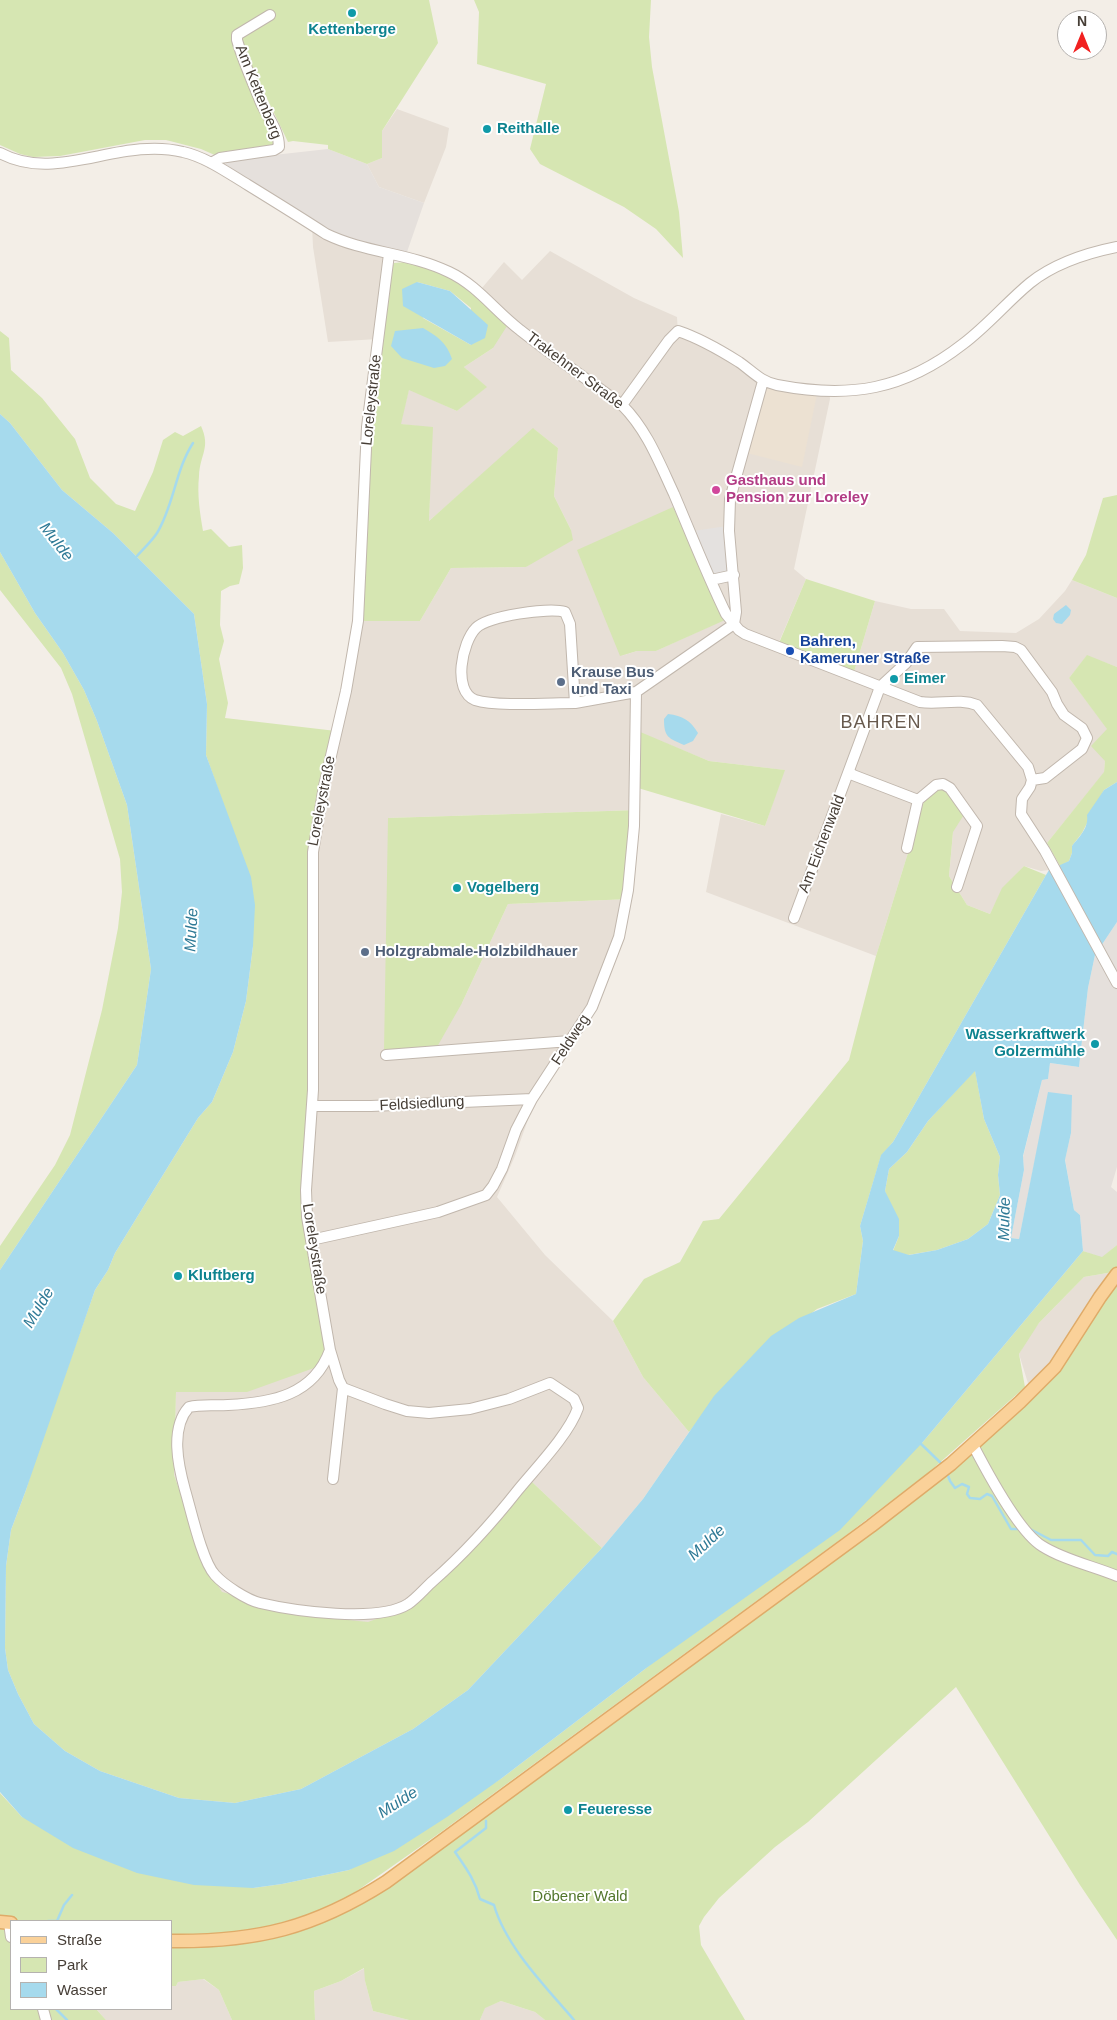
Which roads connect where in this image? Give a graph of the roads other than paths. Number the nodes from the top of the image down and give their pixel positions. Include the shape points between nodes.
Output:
1 (270, 15) dead end
2 (0, 154) edge
3 (211, 163) junction
4 (1117, 247) edge
5 (389, 254) junction
6 (763, 381) junction
7 (622, 405) junction
8 (734, 575) junction
9 (711, 580) junction
10 (734, 624) junction
11 (880, 687) junction
12 (636, 692) junction
13 (575, 703) junction
14 (849, 771) junction
15 (1032, 780) junction
16 (918, 800) junction
17 (907, 848) dead end
18 (957, 887) dead end
19 (794, 918) dead end
20 (1116, 982) edge
21 (570, 1041) junction
22 (386, 1055) dead end
23 (532, 1099) junction
24 (312, 1106) junction
25 (311, 1240) junction
26 (1117, 1274) edge
27 (330, 1350) junction
28 (343, 1388) junction
29 (973, 1445) junction
30 (333, 1479) dead end
31 (1117, 1576) edge
32 (172, 1941) edge

1 - 3 street, Am Kettenberg via 241,31 237,40 262,105 276,131 279,147 220,158
2 - 3 street, Trakehner Straße via 37,165 60,164 141,148 184,152
3 - 5 street, Trakehner Straße via 342,242
4 - 6 street via 1084,256 1042,275 964,344 909,378 870,389 829,390
5 - 7 street, Trakehner Straße via 432,265 463,280 520,330
5 - 24 street, Loreleystraße via 367,427 358,621 312,852
6 - 7 street via 739,362 678,332
6 - 8 street via 730,499
7 - 9 street, Trakehner Straße via 646,433
8 - 9 street
8 - 10 street
9 - 10 street, Trakehner Straße
10 - 11 street via 745,634
10 - 12 street
11 - 14 street, Am Eichenwald
11 - 15 street via 920,702 969,702 977,705 1028,767
11 - 15 street via 906,663 917,647 1002,646 1020,650 1052,692 1064,715 1082,728 1087,738 1082,748 1045,778
12 - 13 street
12 - 21 street, Feldweg via 634,826 625,908 619,937 601,986
13 - 13 street via 570,624 565,612 549,610 490,620 476,628 469,638 464,649 462,680 465,692 473,699 518,704
14 - 16 street
14 - 19 street, Am Eichenwald
15 - 20 street via 1022,799 1021,814 1045,850
16 - 17 street
16 - 18 street via 936,785 943,784 950,788 977,826
21 - 22 street
21 - 23 street, Feldweg
23 - 24 street, Feldsiedlung
23 - 25 street, Feldweg via 502,1169 486,1195 438,1212
24 - 25 street, Loreleystraße via 306,1190
25 - 27 street, Loreleystraße
26 - 29 main road via 1055,1367
27 - 28 street, Loreleystraße
27 - 28 street via 319,1372 292,1393 250,1404 190,1407 185,1412 179,1432 180,1473 207,1560 214,1574 228,1586 258,1602 350,1614 393,1611 408,1604 488,1527 552,1448 578,1408 574,1399 550,1383 470,1410 429,1413 407,1411
28 - 30 street, Loreleystraße
29 - 31 street via 1024,1528 1043,1547
29 - 32 main road via 871,1526 363,1896 324,1916 284,1930 220,1940

